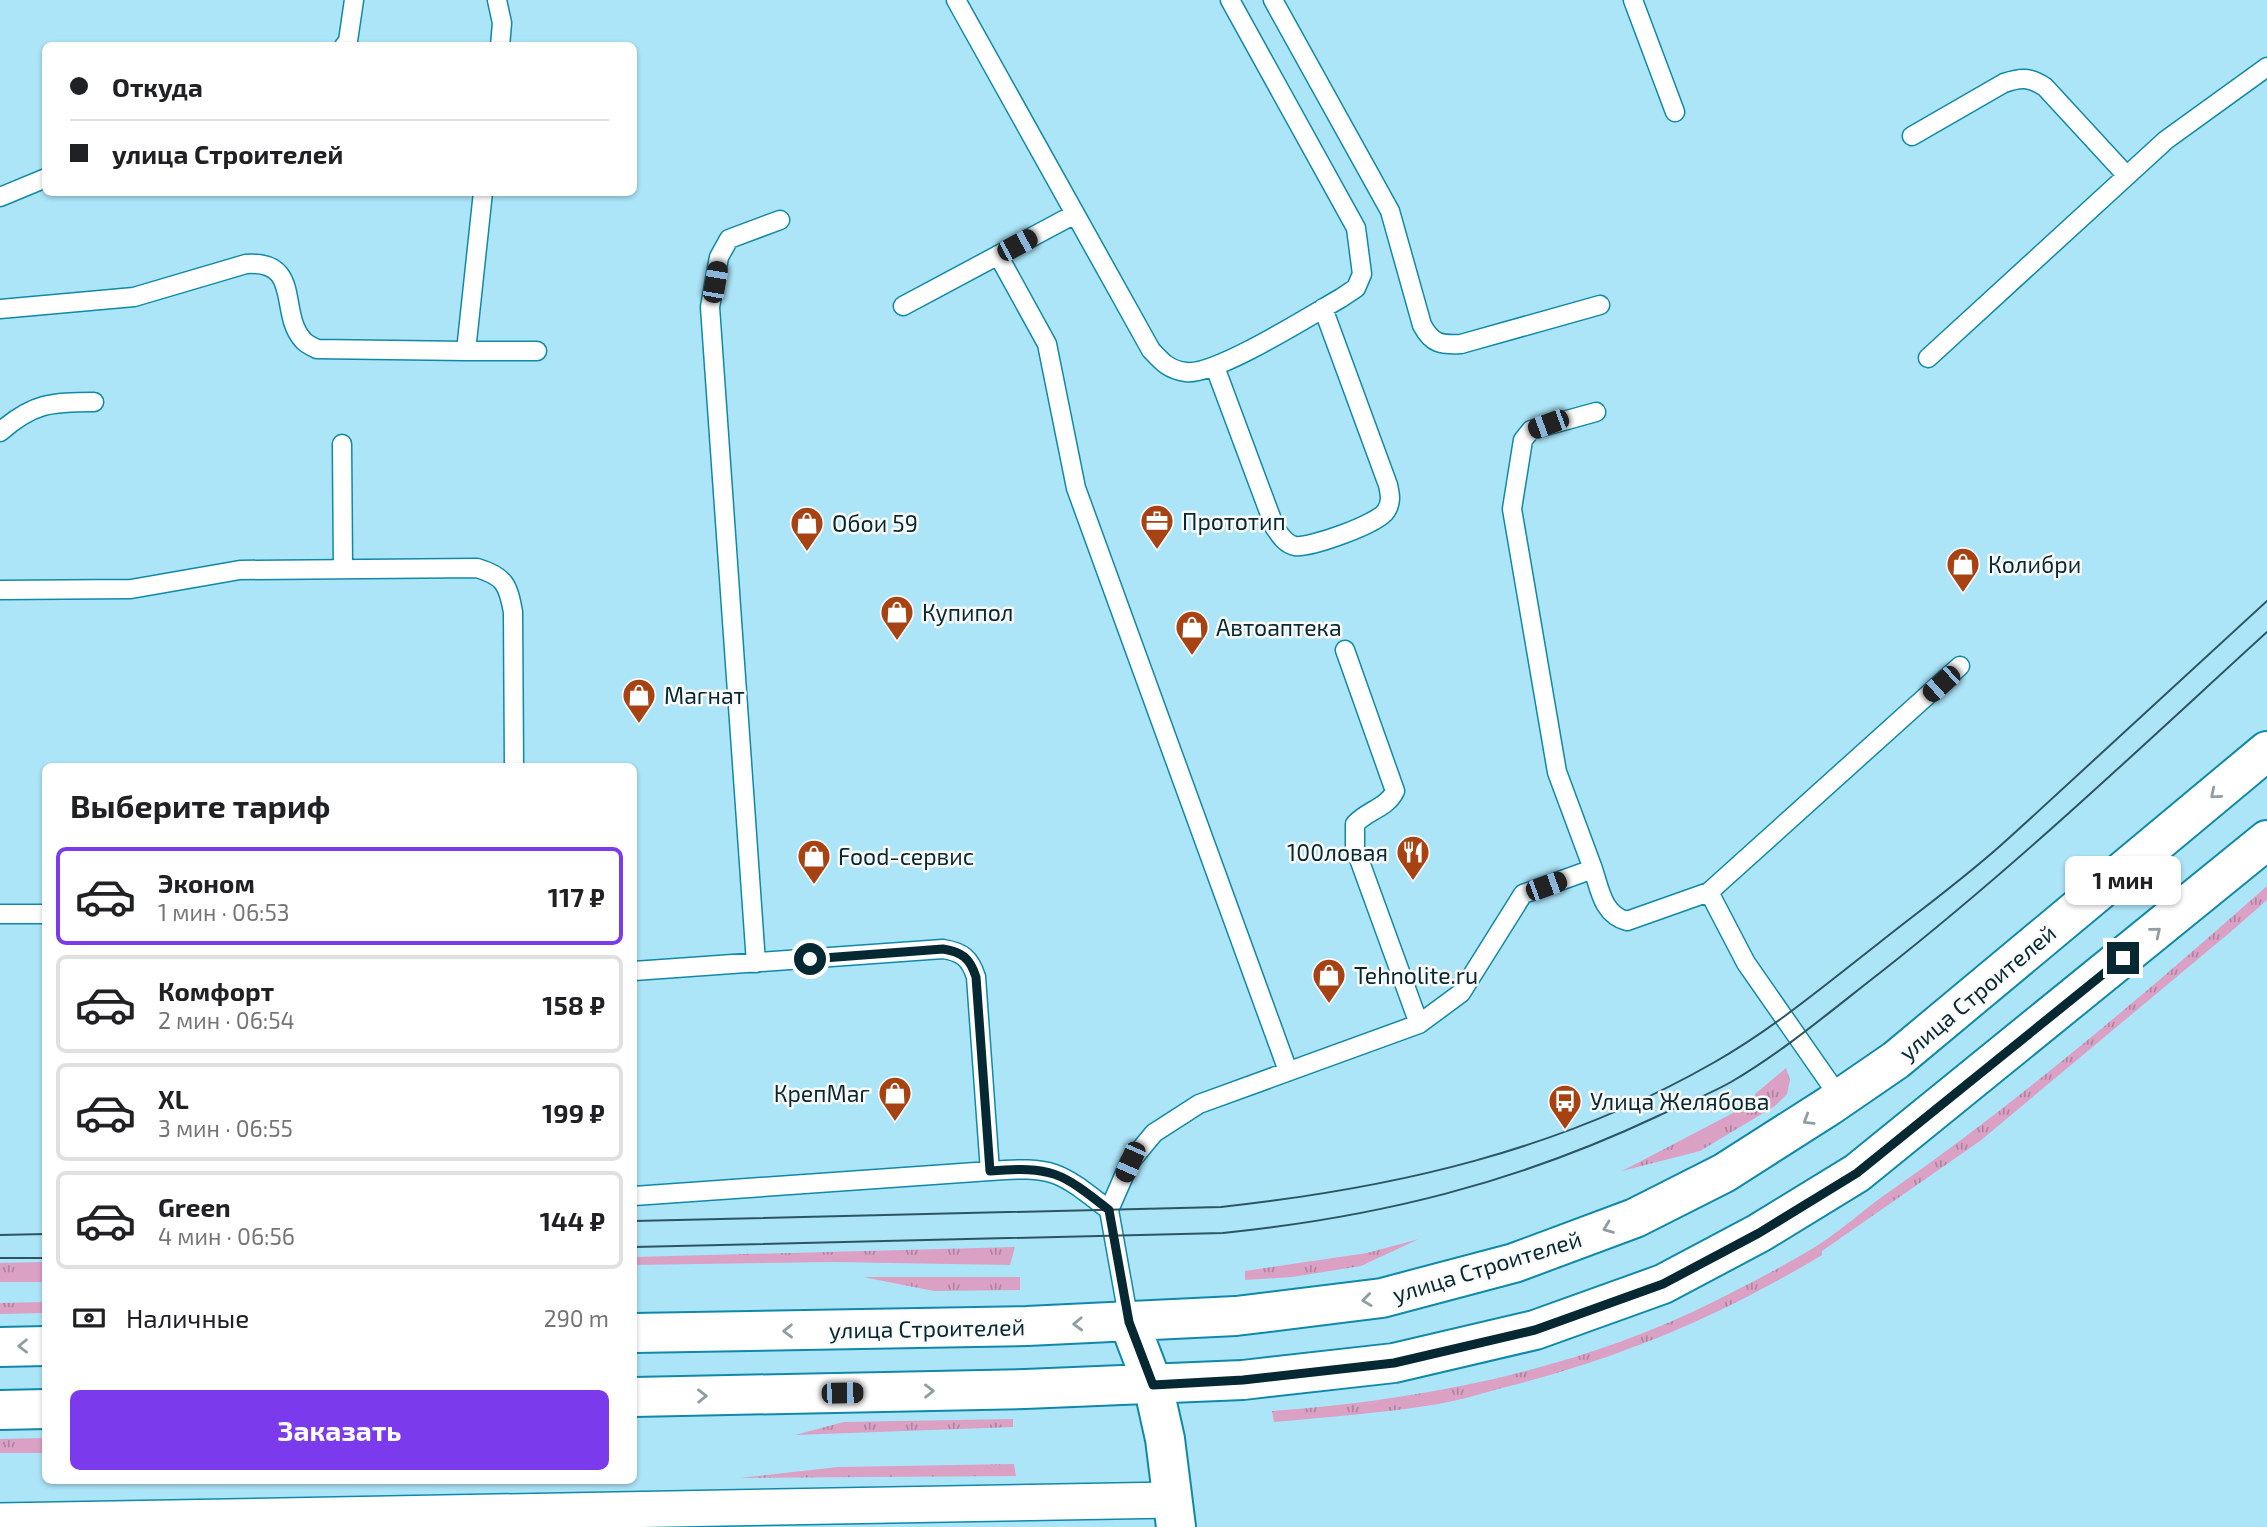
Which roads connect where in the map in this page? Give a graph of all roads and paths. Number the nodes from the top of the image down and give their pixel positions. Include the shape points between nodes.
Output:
1 (354, 0) edge
2 (497, 0) edge
3 (956, 0) edge
4 (1230, 0) edge
5 (1273, 0) edge
6 (1638, 1) edge
7 (346, 42) edge
8 (500, 42) edge
9 (2267, 66) edge
10 (1675, 112) dead end
11 (1912, 136) dead end
12 (2127, 176) junction
13 (42, 180) edge
14 (483, 196) edge
15 (0, 197) edge
16 (1075, 214) junction
17 (780, 219) dead end
18 (998, 256) junction
19 (1600, 305) dead end
20 (903, 306) dead end
21 (1323, 308) junction
22 (0, 309) edge
23 (466, 351) junction
24 (537, 351) dead end
25 (1928, 358) dead end
26 (1215, 367) junction
27 (94, 402) dead end
28 (1596, 412) dead end
29 (0, 432) edge
30 (342, 444) dead end
31 (342, 569) junction
32 (0, 590) edge
33 (1345, 650) dead end
34 (1960, 666) dead end
35 (2267, 751) edge
36 (514, 763) edge
37 (2267, 840) edge
38 (1593, 869) junction
39 (1709, 892) junction
40 (0, 914) edge
41 (42, 914) edge
42 (757, 963) junction
43 (637, 971) edge
44 (1419, 1024) junction
45 (1288, 1071) junction
46 (1840, 1098) junction
47 (990, 1171) junction
48 (637, 1196) edge
49 (1109, 1210) junction
50 (1129, 1322) junction
51 (637, 1334) edge
52 (42, 1346) edge
53 (0, 1347) edge
54 (1153, 1385) junction
55 (637, 1397) edge
56 (42, 1409) edge
57 (0, 1410) edge
58 (1174, 1514) edge
59 (675, 1518) edge
60 (0, 1521) edge

1 - 7 lane
2 - 8 lane
3 - 16 lane
4 - 21 lane via 1356,228 1362,274 1356,288
5 - 19 lane via 1390,211 1429,338 1440,345 1461,344
6 - 10 lane
9 - 12 lane via 2166,140
11 - 12 lane via 2004,83 2033,79
12 - 25 lane
13 - 15 lane
14 - 23 lane
16 - 18 lane
16 - 26 lane via 1151,351 1168,368 1189,373
17 - 42 lane via 729,239 719,257 710,307
18 - 20 lane
18 - 45 lane via 1046,345 1076,488
21 - 26 lane
21 - 26 lane via 1388,485 1391,501 1386,513 1374,521 1316,542 1295,546 1283,540
22 - 23 lane via 134,297 246,264 264,263 278,272 302,340 317,349
23 - 24 lane
27 - 29 lane via 33,407
28 - 38 lane via 1531,430 1522,440 1512,509 1558,772
30 - 31 lane
31 - 32 lane via 240,570 131,589
31 - 36 lane via 477,568 497,574 509,590 513,612
33 - 44 lane via 1395,791 1390,801 1365,813 1355,824 1355,848
34 - 39 lane
35 -> 46 main road, улица Строителей via 1896,1060
54 -> 37 main road via 1394,1363 1535,1330 1663,1284 1857,1173
38 - 39 lane via 1607,909 1615,918 1627,921
38 - 44 lane via 1523,894 1461,993
39 - 46 lane via 1746,963
40 - 41 lane
42 - 43 lane
42 - 47 lane via 960,951 972,963 976,977
44 - 45 lane
45 - 49 lane via 1199,1104 1154,1133 1130,1162
46 -> 50 main road, улица Строителей via 1702,1184 1635,1218 1514,1263 1382,1298 1236,1316
47 - 48 lane
47 - 49 lane via 1025,1168 1061,1174
49 - 50 lane
50 -> 51 main road, улица Строителей
50 - 54 main road
52 -> 53 main road
55 -> 54 main road
54 - 58 main road
56 - 57 main road
58 - 59 street
59 - 60 street

